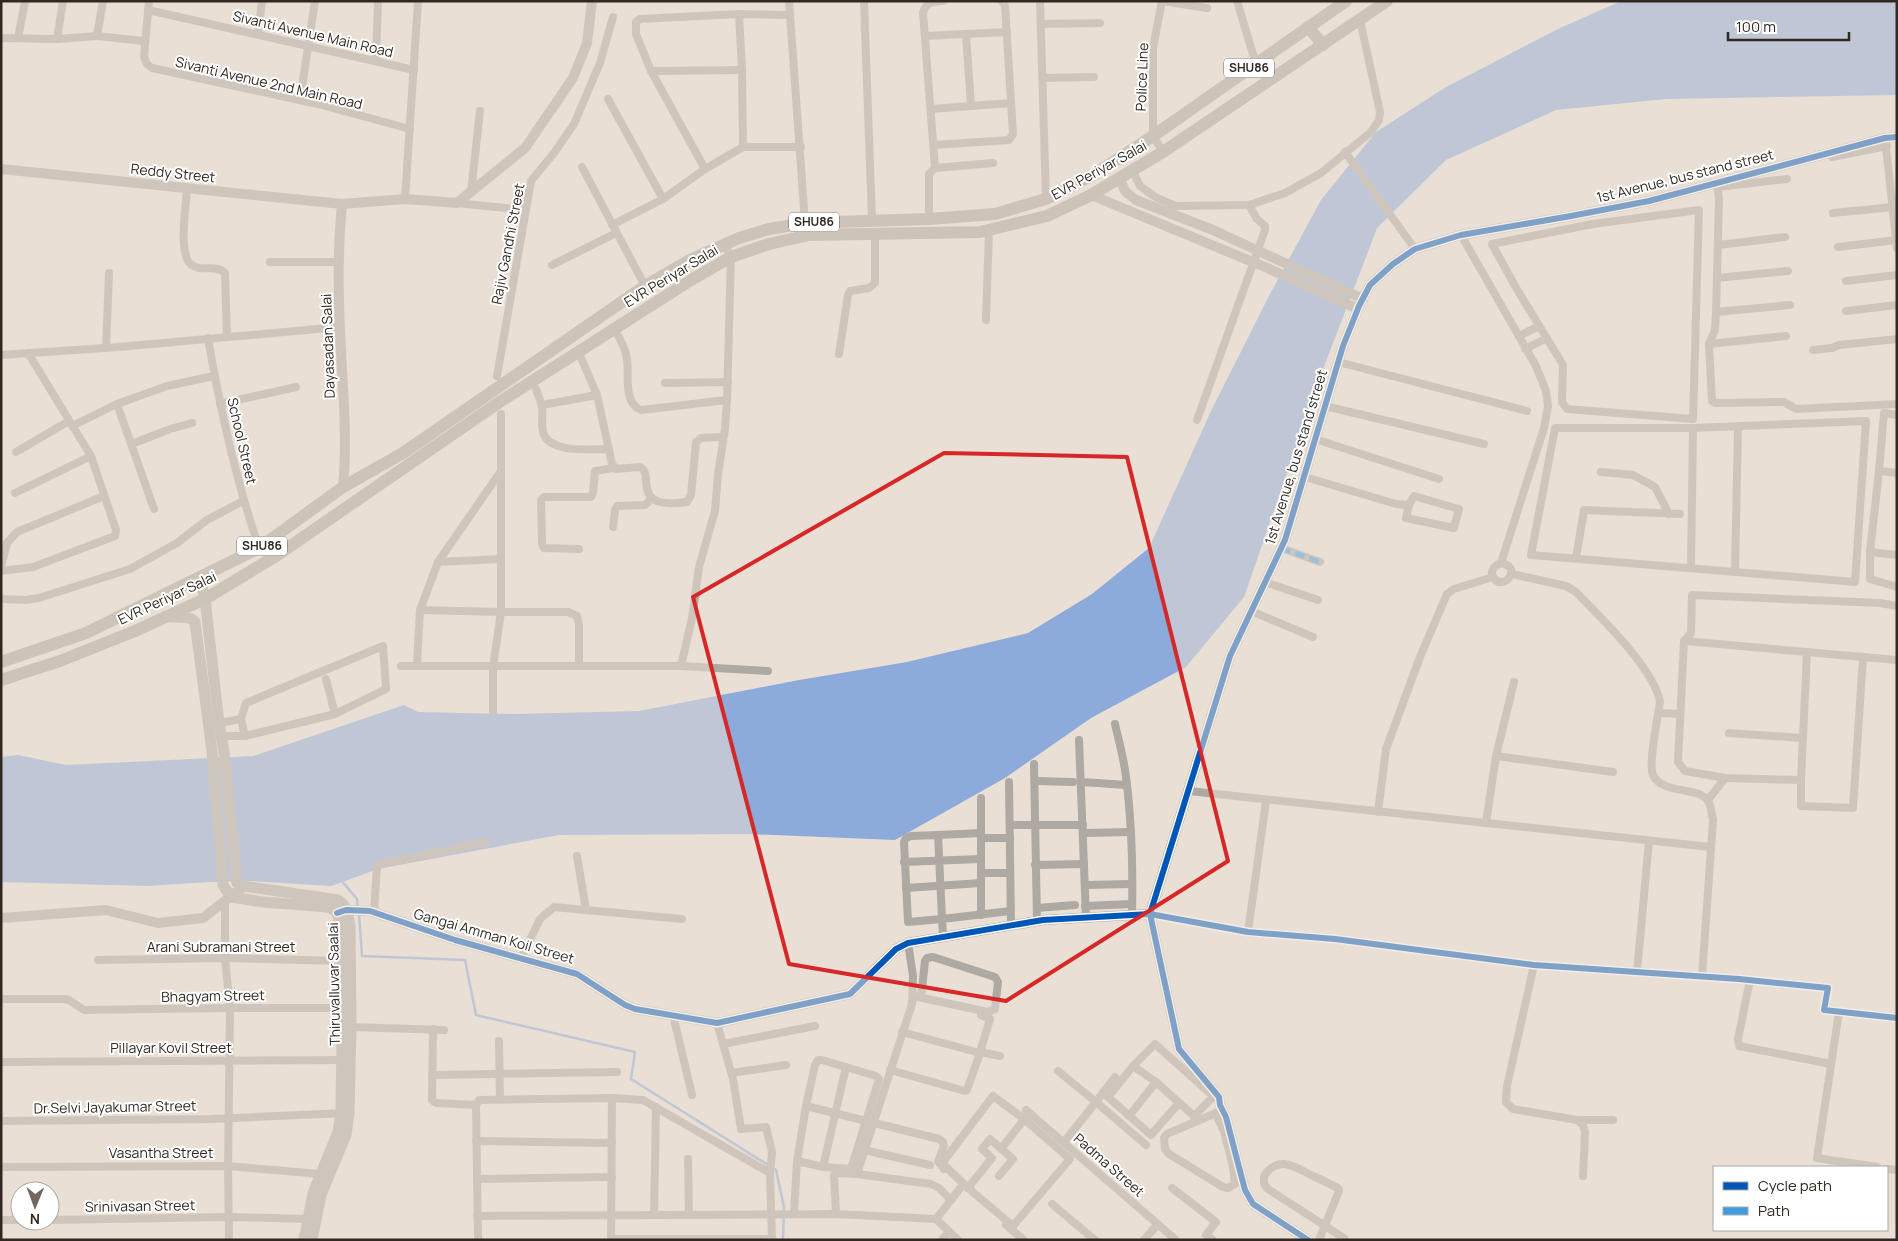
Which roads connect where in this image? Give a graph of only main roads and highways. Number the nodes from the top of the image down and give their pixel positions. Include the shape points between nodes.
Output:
1 (1346, 1) edge
2 (1388, 1) edge
3 (1308, 27) junction
4 (1323, 45) junction
5 (200, 579) junction
6 (178, 588) junction
7 (205, 599) junction
8 (187, 607) junction
9 (166, 616) junction
10 (1, 662) edge
11 (1, 680) edge
12 (218, 752) junction
13 (346, 911) junction
14 (345, 1113) junction
15 (304, 1240) edge
16 (312, 1240) edge

1 - 3 main road, EVR Periyar Salai / SHU86
2 - 4 main road, EVR Periyar Salai / SHU86
3 - 4 main road
3 - 5 main road, EVR Periyar Salai / SHU86 via 1094,175 1046,199 995,214 805,223 769,229 690,260 644,286 259,548
4 - 7 main road, EVR Periyar Salai / SHU86 via 1163,152 1091,195 1047,216 980,232 809,235 731,257 498,403 276,556
5 - 6 main road, EVR Periyar Salai / SHU86
5 - 7 main road
6 - 8 main road
6 - 10 main road, EVR Periyar Salai / SHU86 via 86,633
7 - 8 main road, EVR Periyar Salai / SHU86
7 - 12 main road via 221,736
8 - 9 main road, EVR Periyar Salai / SHU86
9 - 11 main road, EVR Periyar Salai / SHU86 via 60,661
9 - 12 main road via 191,618 195,622
12 - 13 main road, Thiruvalluvar Saalai via 240,884 338,900
12 - 13 main road via 223,885 228,899
13 - 14 main road, Thiruvalluvar Saalai via 350,926 351,1027
13 - 14 main road, Thiruvalluvar Saalai via 340,926 343,960 341,1060
14 - 15 main road, Thiruvalluvar Saalai via 320,1174
14 - 16 main road, Thiruvalluvar Saalai via 346,1135 321,1195

